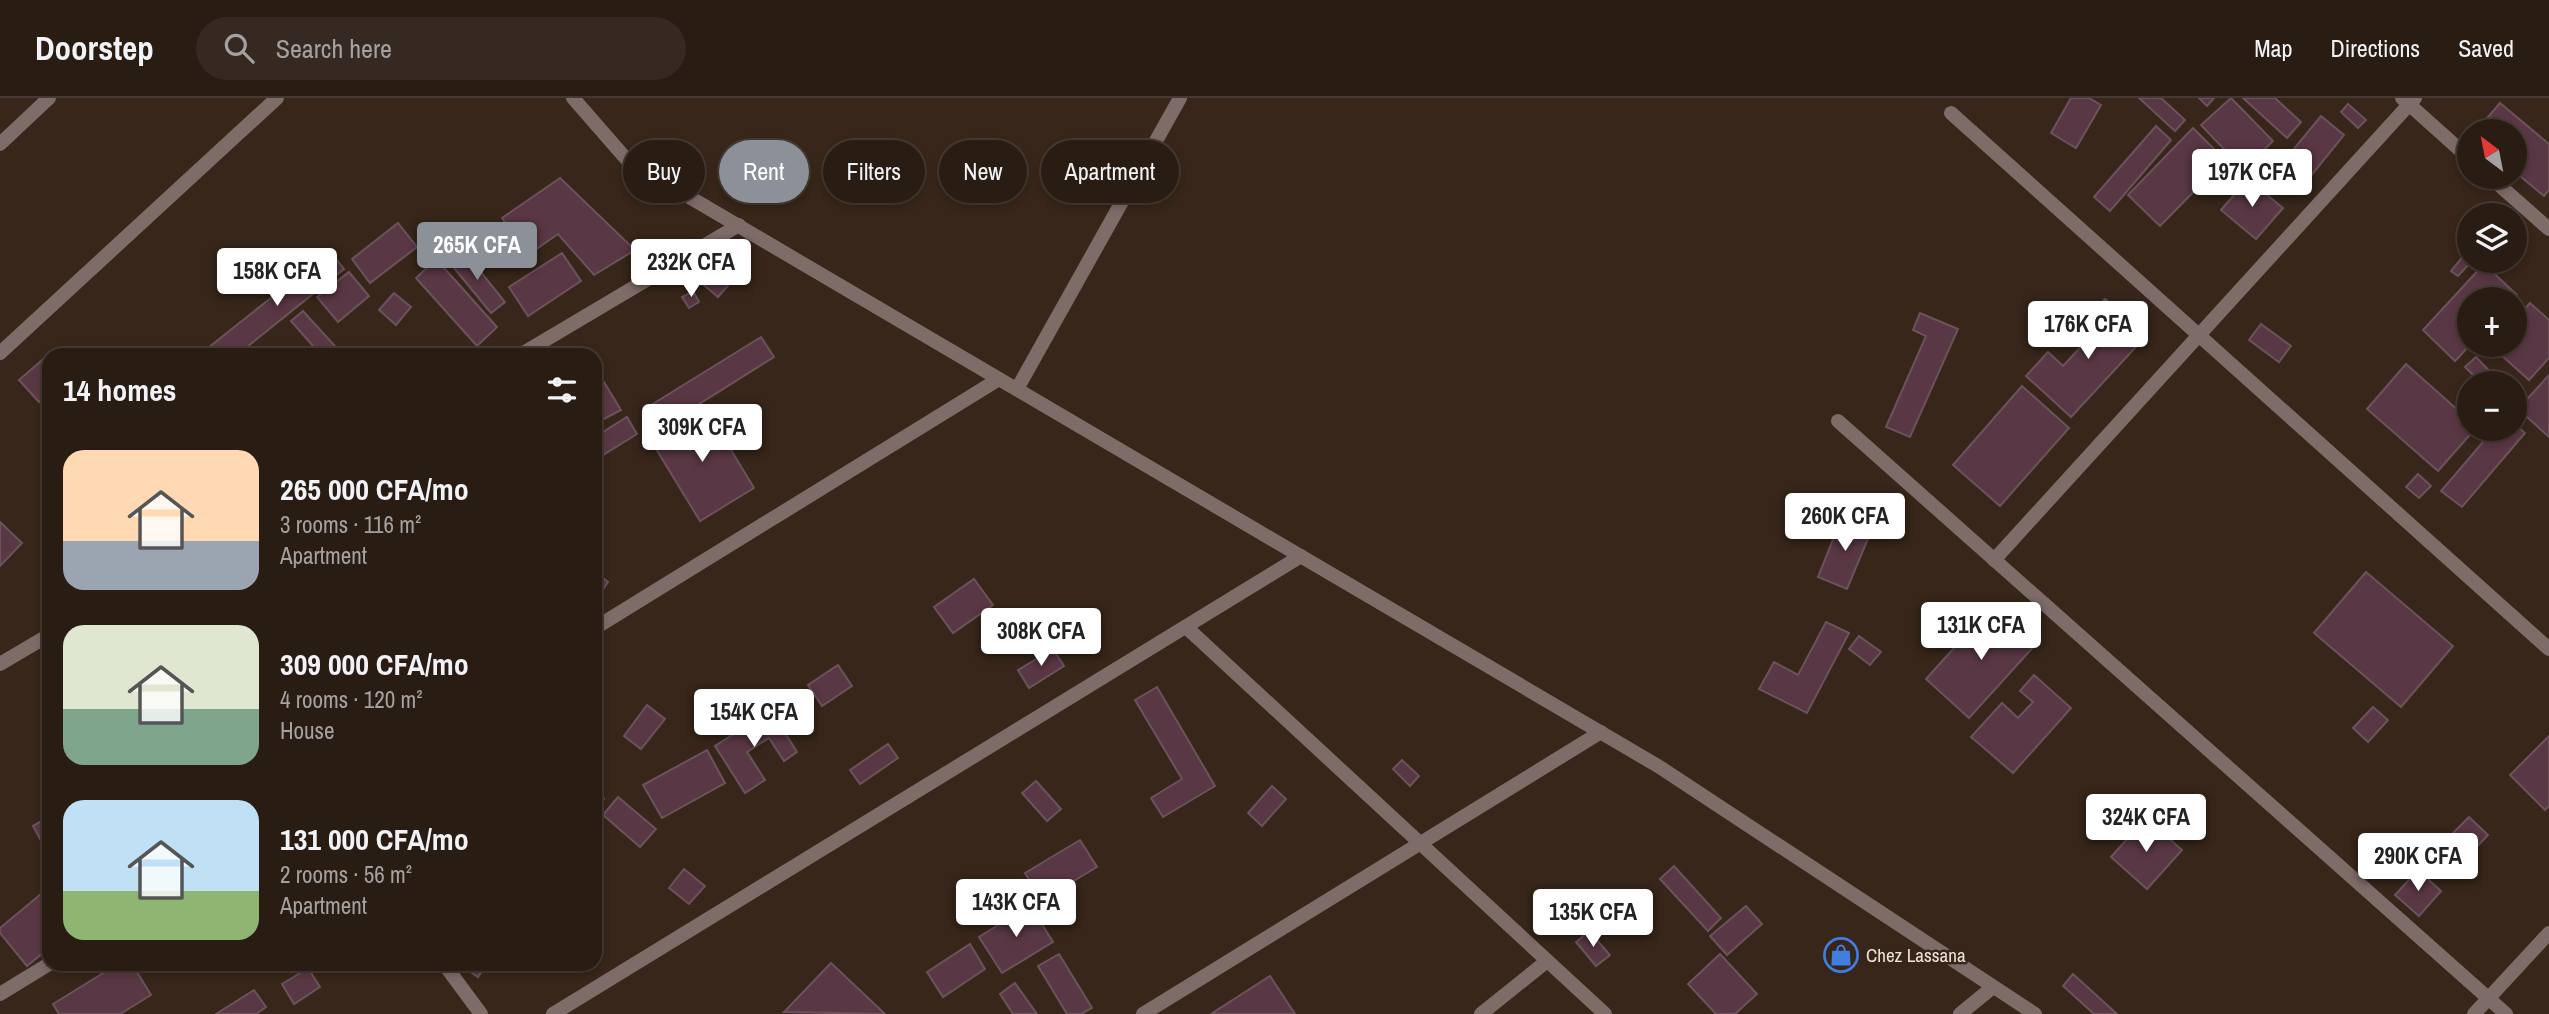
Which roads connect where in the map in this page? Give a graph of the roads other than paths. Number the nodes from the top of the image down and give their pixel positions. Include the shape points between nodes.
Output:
1 (49, 98) edge
2 (277, 98) edge
3 (573, 98) edge
4 (1180, 98) edge
5 (2409, 100) edge
6 (1951, 113) dead end
7 (0, 144) edge
8 (2457, 146) edge
9 (2504, 189) edge
10 (739, 225) junction
11 (2549, 229) edge
12 (2199, 335) junction
13 (532, 348) edge
14 (0, 353) edge
15 (999, 379) junction
16 (1017, 389) junction
17 (1838, 422) dead end
18 (1301, 556) junction
19 (1994, 560) junction
20 (602, 624) edge
21 (1185, 627) junction
22 (42, 639) edge
23 (2549, 649) edge
24 (0, 664) edge
25 (1601, 732) junction
26 (1420, 843) junction
27 (2549, 933) edge
28 (1547, 961) junction
29 (42, 968) edge
30 (449, 971) edge
31 (1993, 987) junction
32 (0, 994) edge
33 (2488, 999) junction
34 (481, 1014) edge
35 (554, 1014) edge
36 (1143, 1014) edge
37 (1481, 1014) edge
38 (1605, 1014) edge
39 (1960, 1014) edge
40 (2035, 1014) edge
41 (2474, 1014) edge
42 (2505, 1014) edge

1 - 7 street
2 - 14 street
3 - 10 street via 628,161
4 - 16 street
5 - 8 street
5 - 12 street
6 - 12 street
9 - 11 street
10 - 13 street
10 - 15 street
12 - 19 street
12 - 23 street
15 - 16 street
15 - 20 street
16 - 18 street
17 - 19 street
18 - 21 street
18 - 25 street
19 - 33 street
21 - 26 street
21 - 35 street
22 - 24 street
25 - 26 street
25 - 31 street
26 - 28 street
26 - 36 street
27 - 33 street
28 - 37 street
28 - 38 street
29 - 32 street
30 - 34 street
31 - 39 street
31 - 40 street
33 - 41 street
33 - 42 street

